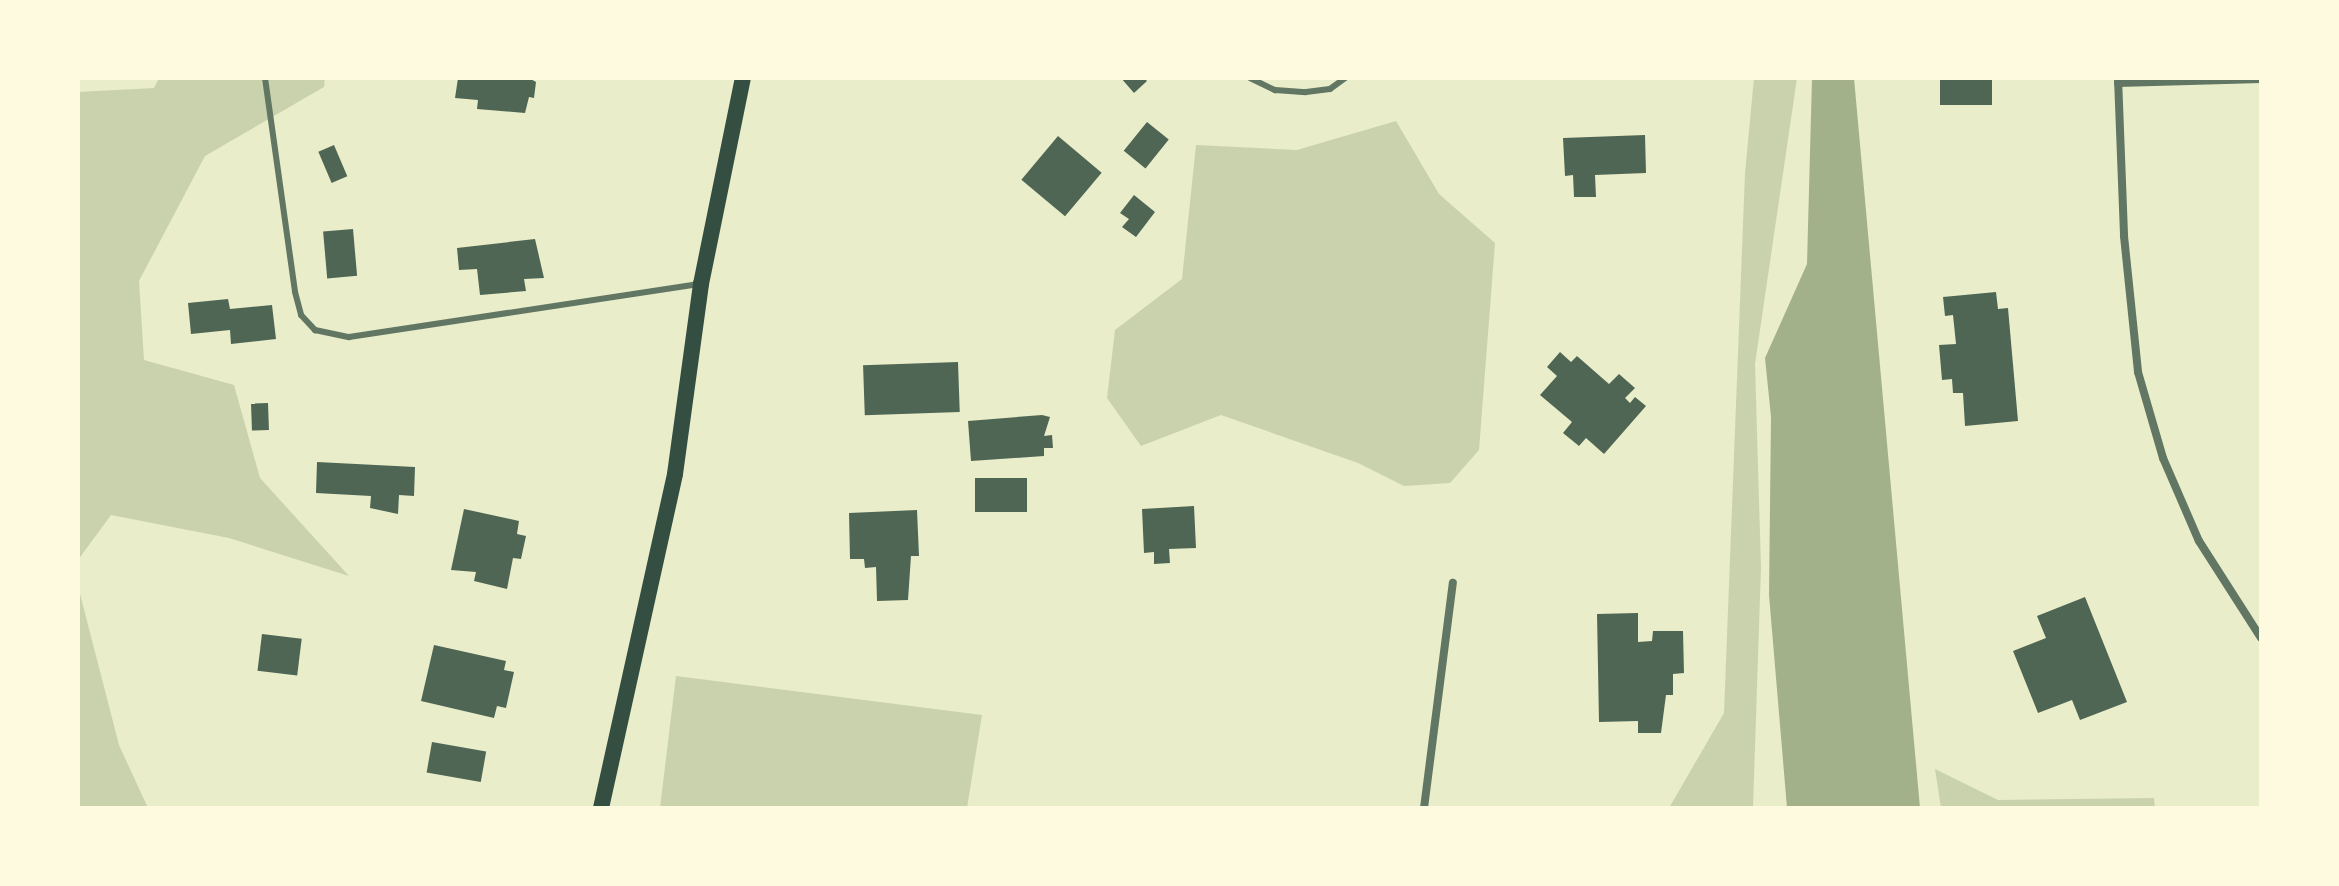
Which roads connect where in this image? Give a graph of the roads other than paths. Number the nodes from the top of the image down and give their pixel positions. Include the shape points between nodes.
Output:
1 (265, 78) edge
2 (743, 78) edge
3 (1250, 78) edge
4 (1345, 78) edge
5 (2261, 79) edge
6 (2118, 81) edge
7 (701, 284) junction
8 (1453, 583) dead end
9 (2261, 638) edge
10 (601, 808) edge
11 (1424, 808) edge

1 - 7 lane via 295,292 301,315 315,330 349,337
2 - 7 main road
3 - 4 lane via 1275,90 1306,92 1330,89
5 - 6 street
6 - 9 street via 2124,236 2138,372 2163,458 2199,541
7 - 10 main road via 675,474
8 - 11 street

